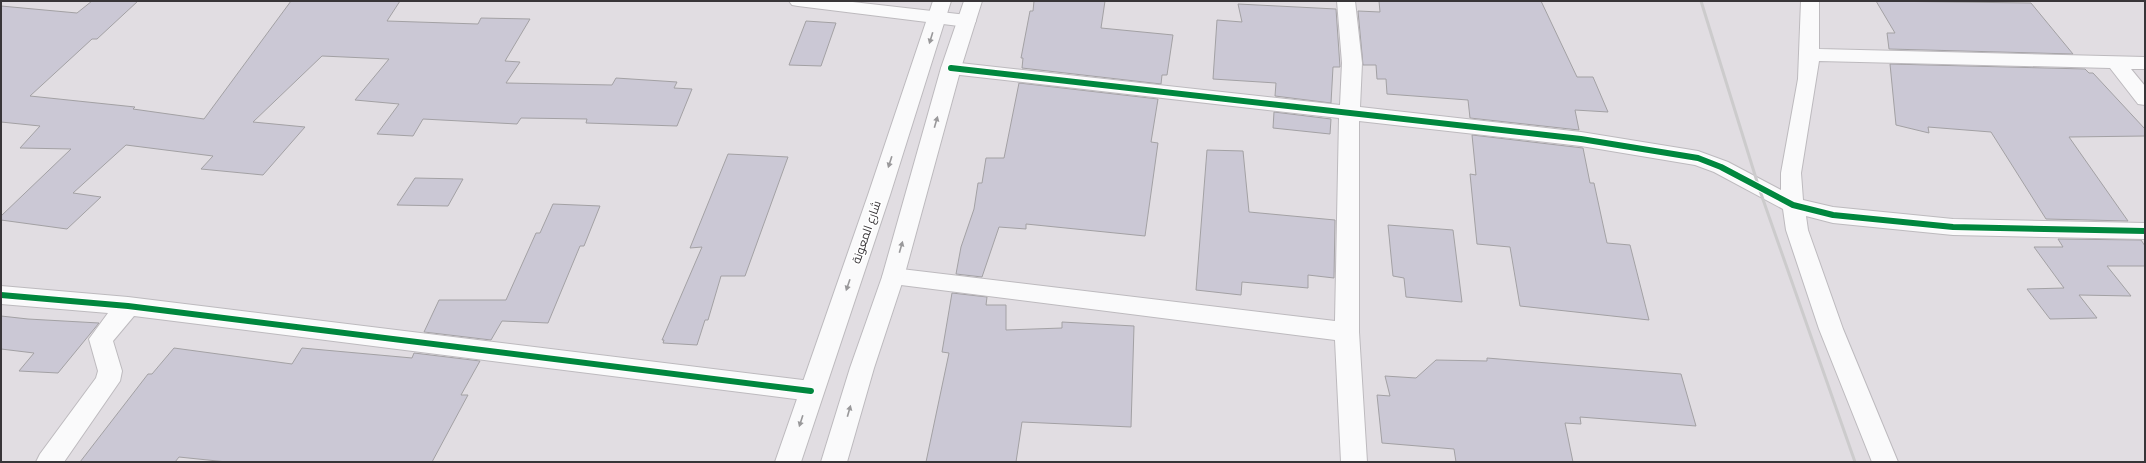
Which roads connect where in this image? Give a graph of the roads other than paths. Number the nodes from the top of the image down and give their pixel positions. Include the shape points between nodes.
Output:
1 (798, 1) edge
2 (1346, 1) edge
3 (1810, 1) edge
4 (940, 9) edge
5 (970, 11) edge
6 (1810, 55) junction
7 (2116, 63) junction
8 (2145, 63) edge
9 (951, 68) junction
10 (2145, 99) edge
11 (1351, 112) junction
12 (1793, 205) junction
13 (2145, 231) edge
14 (893, 277) junction
15 (1, 295) edge
16 (128, 306) junction
17 (1347, 332) junction
18 (811, 391) junction
19 (50, 462) edge
20 (788, 462) edge
21 (834, 462) edge
22 (1354, 462) edge
23 (1885, 462) edge

1 - 4 main road
2 - 11 main road via 1351,50
3 - 6 main road
4 - 5 main road
4 -> 18 main road, شارع المعونة
5 - 9 main road
6 - 7 main road
6 - 12 main road via 1791,173
7 - 8 main road
7 - 10 main road
9 - 11 main road
14 -> 9 main road
11 - 12 main road via 1581,139 1698,158 1721,167
11 - 17 main road
12 - 13 main road via 1833,215 1953,227
12 - 23 main road via 1797,230 1831,329
14 - 17 main road
21 -> 14 main road
15 - 16 main road
16 - 18 main road
16 - 19 main road via 101,339 110,371 108,380
17 - 22 main road
18 -> 20 main road, شارع المعونة

